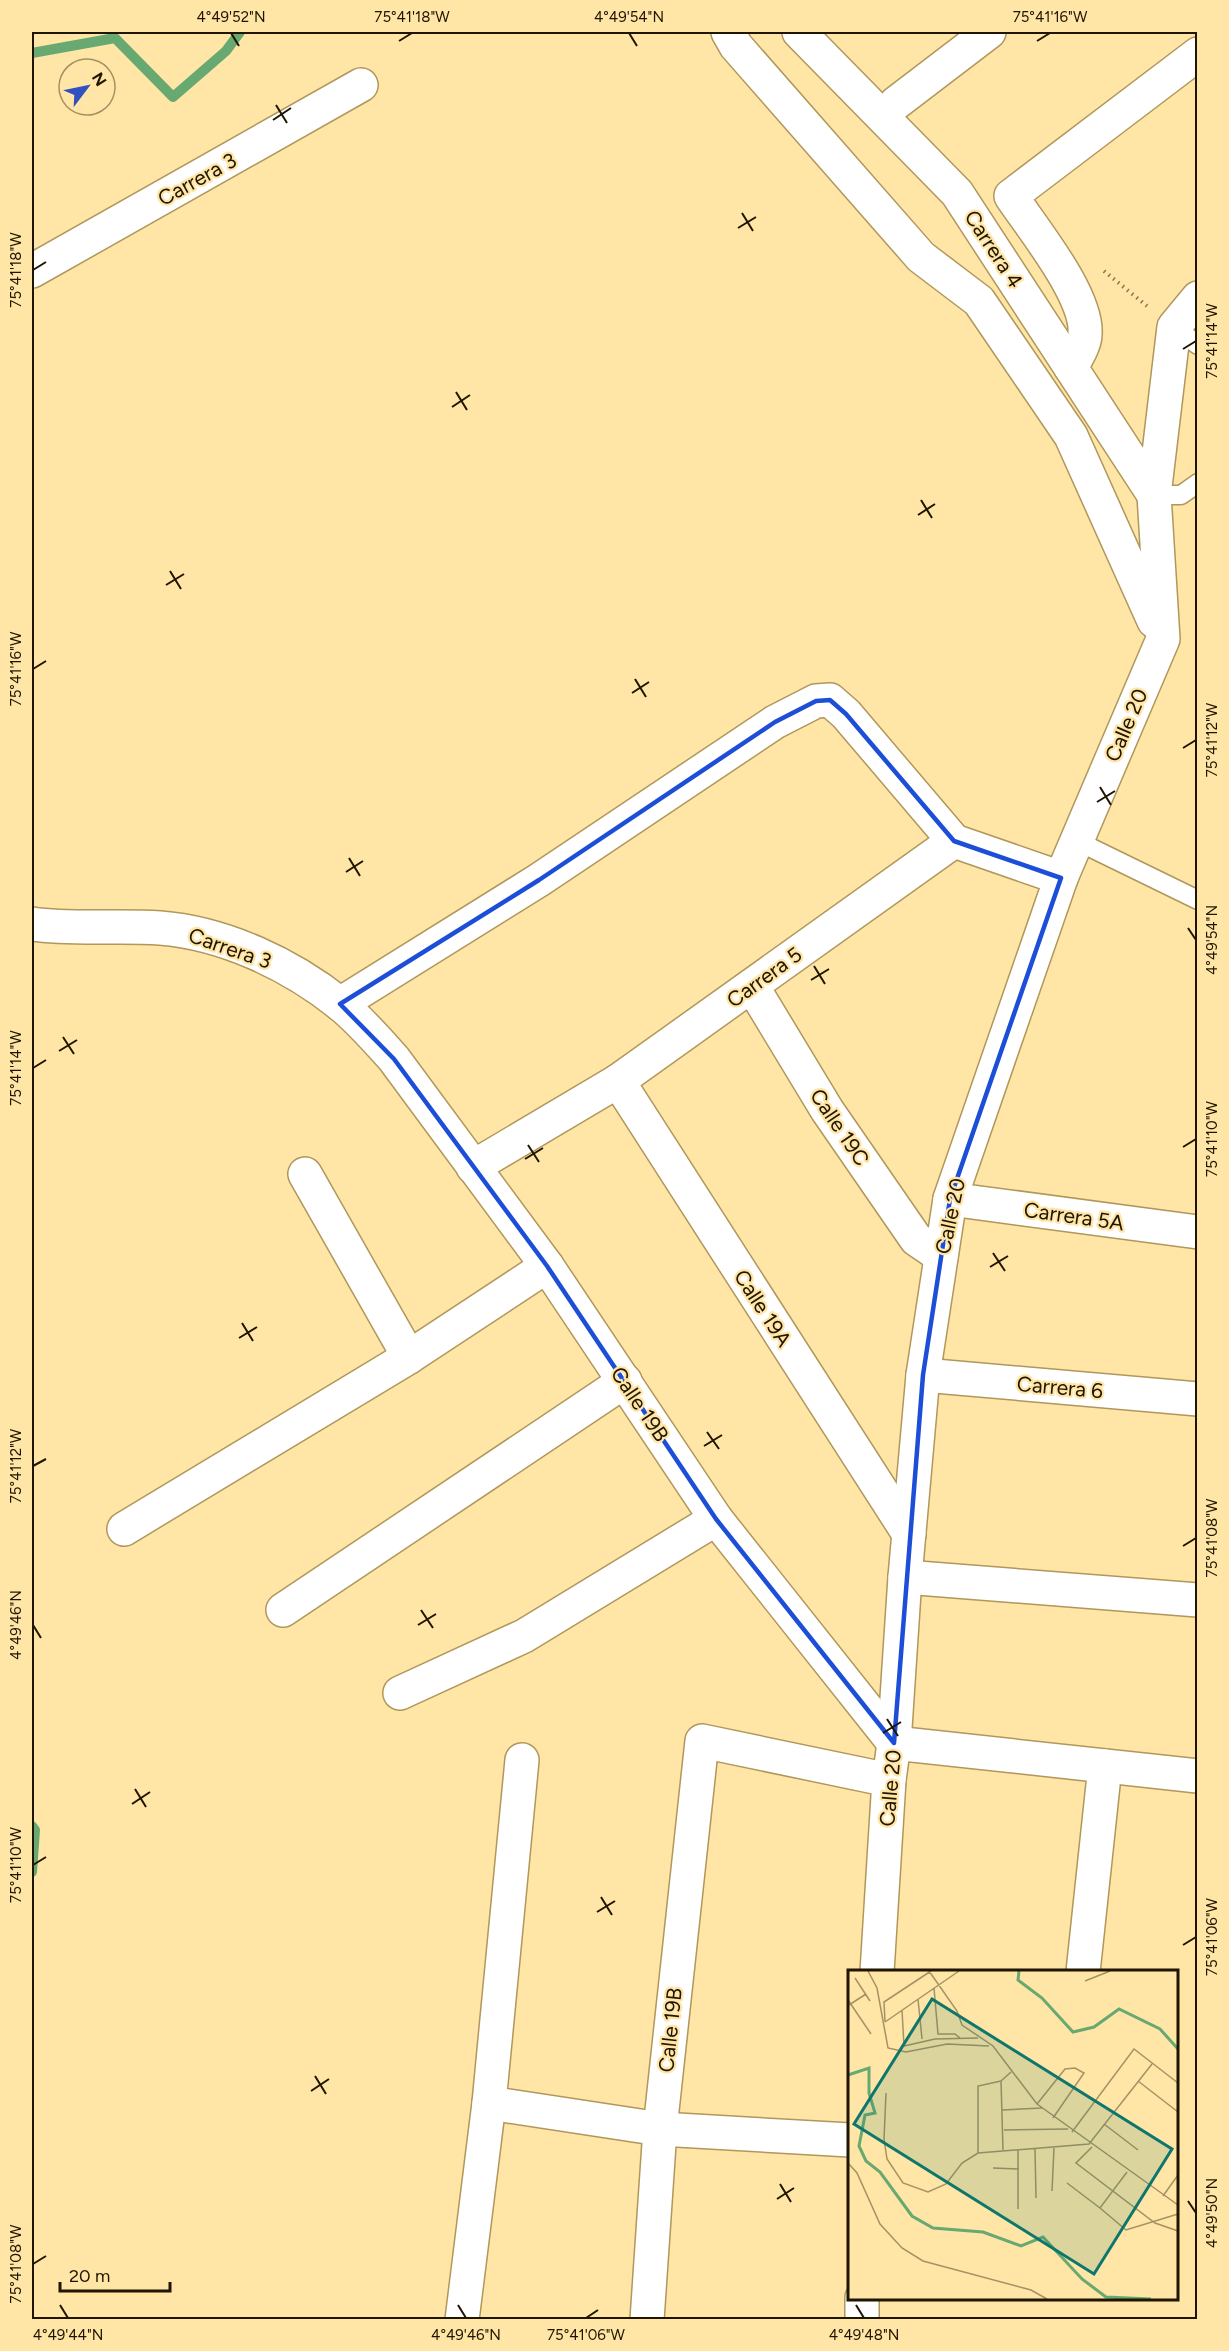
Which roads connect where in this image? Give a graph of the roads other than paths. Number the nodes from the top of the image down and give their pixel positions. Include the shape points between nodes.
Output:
1 (728, 32) edge
2 (799, 32) edge
3 (989, 32) edge
4 (1197, 54) edge
5 (361, 86) dead end
6 (896, 103) dead end
7 (32, 271) edge
8 (1197, 298) edge
9 (1186, 336) edge
10 (1071, 369) junction
11 (1197, 483) edge
12 (1154, 495) junction
13 (1162, 639) junction
14 (954, 841) junction
15 (1077, 841) junction
16 (1061, 878) junction
17 (1197, 900) edge
18 (32, 924) edge
19 (752, 986) junction
20 (340, 1004) junction
21 (394, 1059) joint
22 (618, 1082) junction
23 (473, 1167) junction
24 (305, 1174) dead end
25 (950, 1199) junction
26 (1197, 1232) edge
27 (941, 1256) junction
28 (547, 1266) junction
29 (409, 1358) junction
30 (923, 1374) junction
31 (625, 1382) junction
32 (1197, 1399) edge
33 (716, 1519) junction
34 (124, 1529) dead end
35 (909, 1534) junction
36 (905, 1577) junction
37 (1197, 1600) edge
38 (283, 1610) dead end
39 (400, 1694) dead end
40 (894, 1743) junction
41 (522, 1760) dead end
42 (1105, 1766) junction
43 (1197, 1776) edge
44 (889, 1780) junction
45 (877, 1970) edge
46 (1083, 1970) edge
47 (489, 2103) junction
48 (660, 2129) junction
49 (848, 2140) edge
50 (862, 2300) edge
51 (462, 2319) edge
52 (647, 2319) edge
53 (861, 2319) edge

1 - 13 street via 736,46 921,257 979,302 1071,436
2 - 10 street, Carrera 4 via 957,193
3 - 6 street
4 - 10 street via 1011,196 1072,288 1085,317 1085,337
5 - 7 street, Carrera 3
8 - 9 street
9 - 12 street, Calle 20
10 - 12 street, Carrera 4
11 - 12 lane via 1181,495
12 - 13 street, Calle 20
13 - 15 street, Calle 20
14 - 16 street
14 - 19 street, Carrera 5
14 - 20 street via 846,714 830,700 816,701 775,722 539,880
15 - 16 street, Calle 20
15 - 17 lane
16 - 25 street, Calle 20
18 - 20 street, Carrera 3 via 55,928 163,928 201,935 275,962
19 - 22 street, Carrera 5
19 - 27 street, Calle 19C via 827,1110 916,1239
20 - 21 street, Carrera 3
21 - 23 street, Calle 19B
22 - 23 street, Carrera 5
22 - 35 street, Calle 19A
23 - 28 street, Calle 19B
24 - 29 street
25 - 26 street, Carrera 5A
25 - 27 street, Calle 20
27 - 30 street, Calle 20
28 - 29 street
28 - 31 street, Calle 19B
29 - 34 street
30 - 32 street, Carrera 6
30 - 35 street, Calle 20
31 - 33 street, Calle 19B
31 - 38 street
33 - 39 street via 524,1636
33 - 40 street, Calle 19B
35 - 36 street, Calle 20
36 - 37 street
36 - 40 street, Calle 20
40 - 42 street
40 - 44 street, Calle 20
41 - 47 street
42 - 43 street
42 - 46 street
44 - 45 street, Calle 20
44 - 48 street, Calle 19B via 702,1741
47 - 48 street
47 - 51 street
48 - 49 street
48 - 52 street, Calle 19B
50 - 53 street

